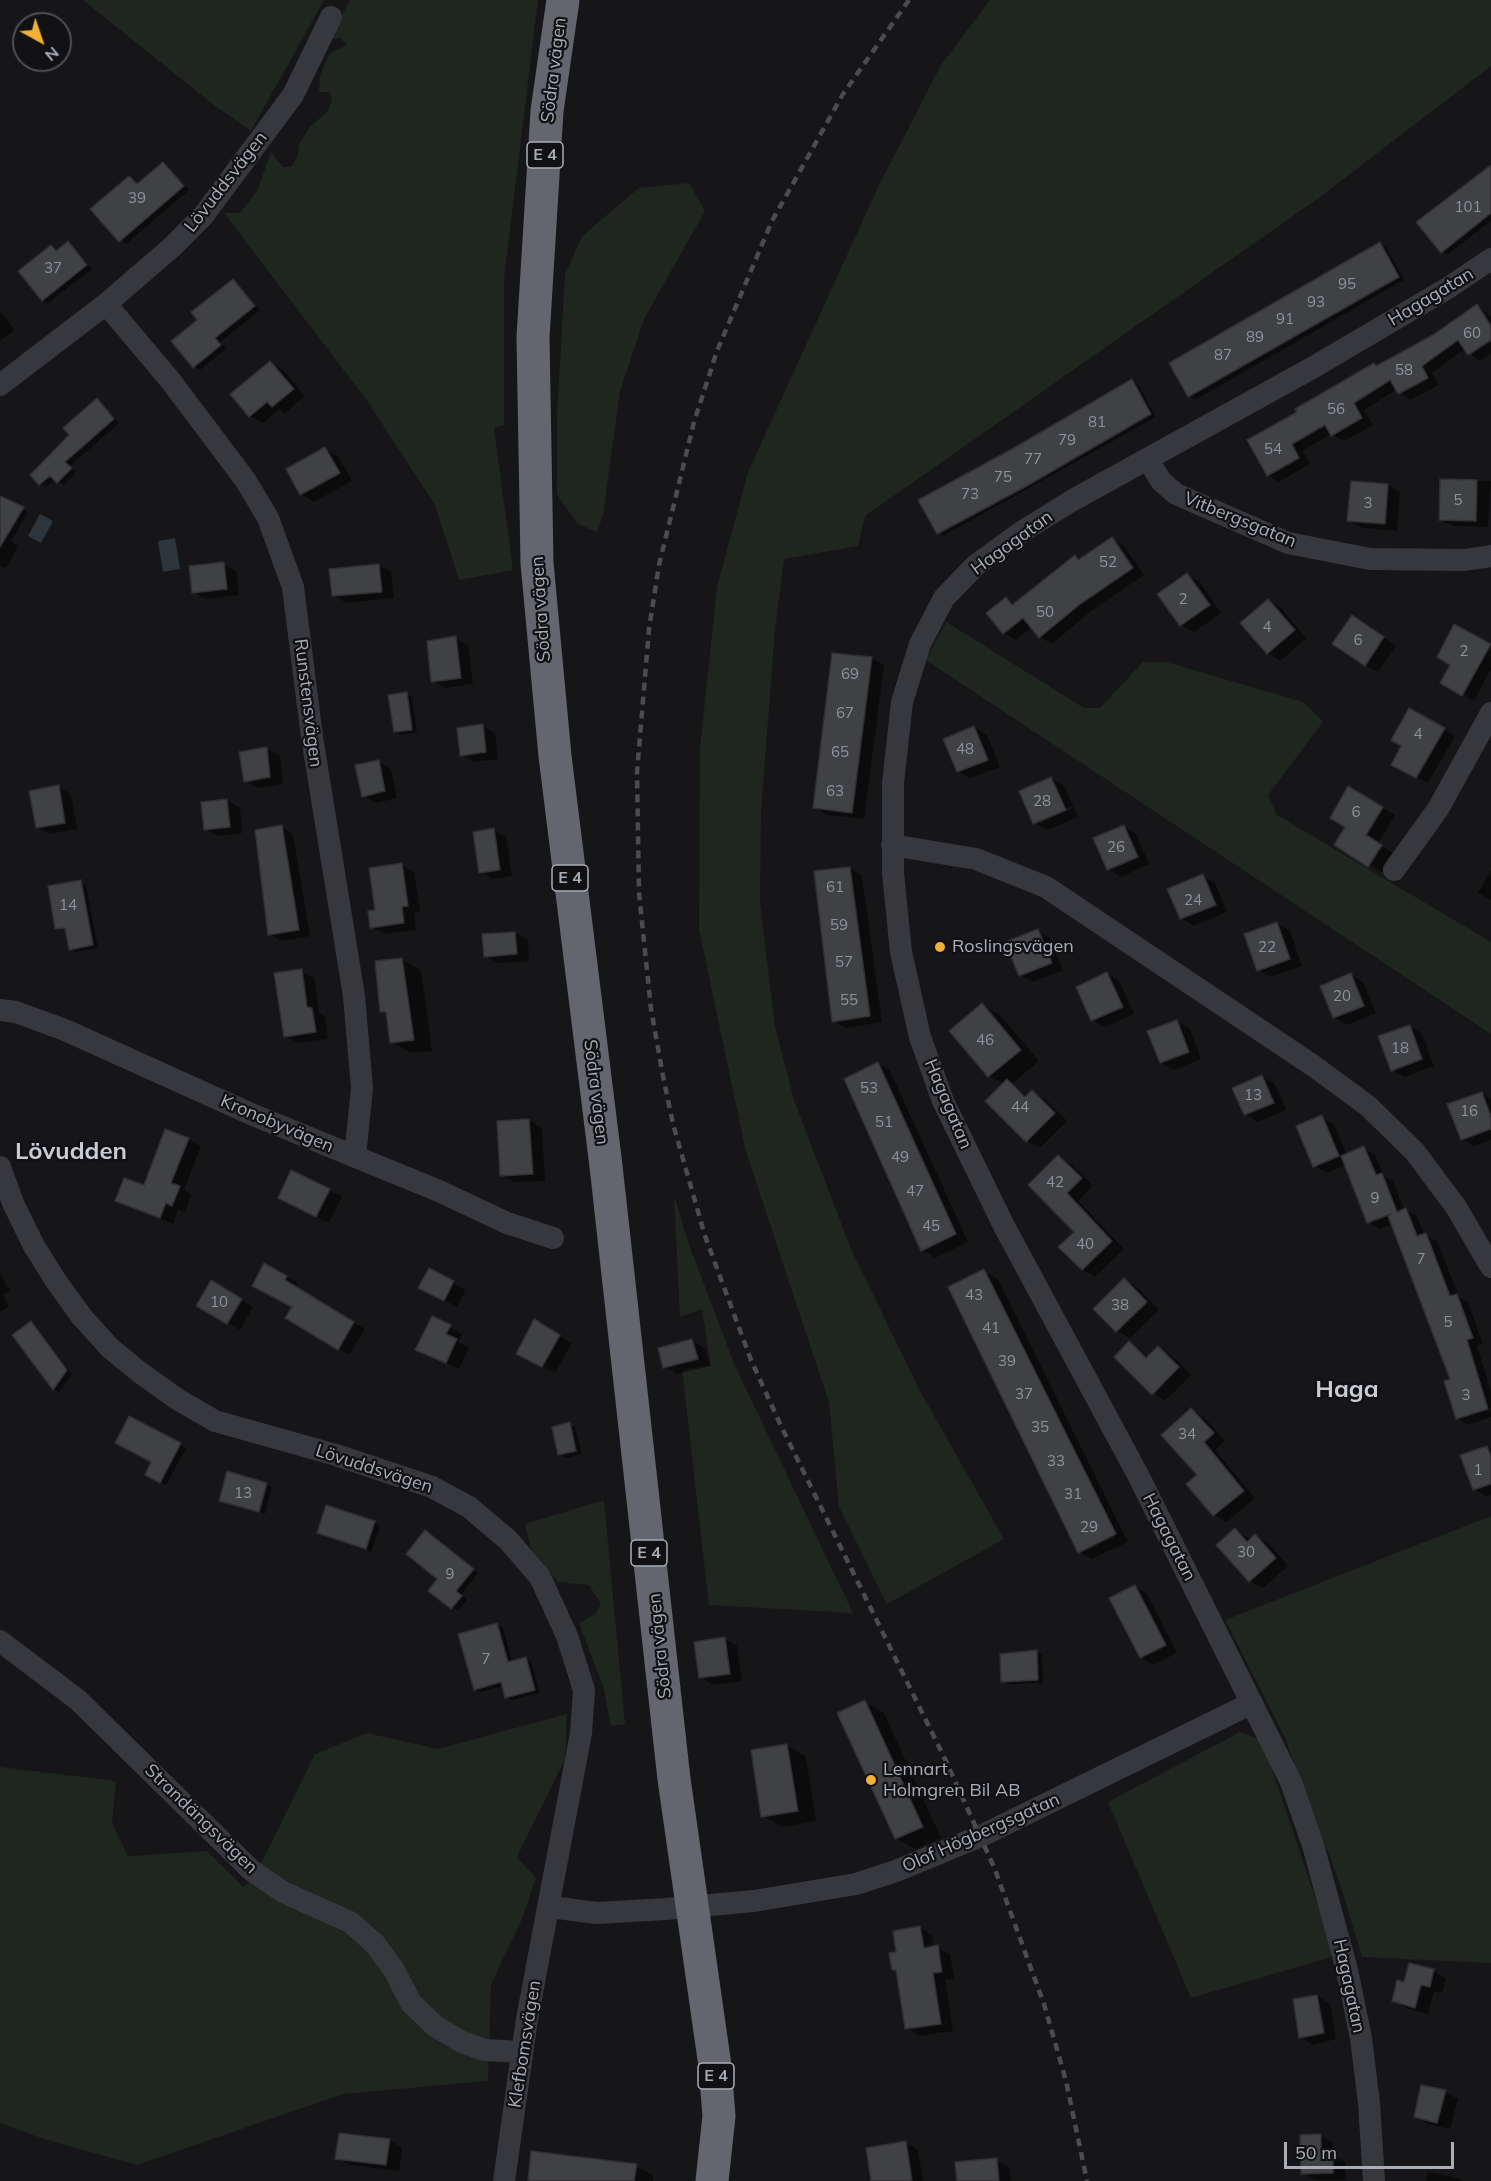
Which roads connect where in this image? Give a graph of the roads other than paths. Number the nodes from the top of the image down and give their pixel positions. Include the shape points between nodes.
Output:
1 (563, 0) edge
2 (332, 17) dead end
3 (1491, 259) edge
4 (105, 304) junction
5 (0, 385) edge
6 (1148, 460) junction
7 (1491, 556) edge
8 (1491, 713) edge
9 (892, 845) junction
10 (1394, 870) dead end
11 (0, 1010) edge
12 (355, 1157) junction
13 (0, 1167) edge
14 (553, 1238) dead end
15 (1491, 1267) edge
16 (0, 1641) edge
17 (1252, 1703) junction
18 (693, 1906) junction
19 (550, 1907) junction
20 (522, 2052) junction
21 (504, 2181) edge
22 (712, 2181) edge
23 (1374, 2181) edge

1 - 18 highway, Södra vägen / E 4 via 548,111 533,337 537,563 555,756 606,1166 674,1779
2 - 4 street, Lövuddsvägen via 293,95 203,216
3 - 6 street, Hagagatan via 1312,368
4 - 5 street, Lövuddsvägen
4 - 12 street, Runstensvägen via 170,380 246,481 268,518 293,587 312,737 354,996 362,1088
6 - 7 street, Vitbergsgatan via 1161,481 1176,494 1288,543 1370,559 1465,560
6 - 9 street, Hagagatan via 1023,531 976,565 944,598 925,630 902,702 893,783
8 - 10 street via 1438,809
9 - 15 street via 976,859 1046,888 1315,1067 1368,1106 1415,1152 1456,1207
9 - 17 street, Hagagatan via 901,952 920,1037 943,1101
11 - 12 street, Kronobyvägen via 16,1011 65,1030
12 - 14 street, Kronobyvägen via 507,1223
13 - 19 street, Lövuddsvägen via 23,1225 56,1281 110,1348 138,1371 215,1421 432,1486 469,1507 508,1540 540,1577 567,1636 584,1690
16 - 20 street, Strandängsvägen via 78,1700 251,1870 284,1892 350,1922 375,1944 411,2003 435,2026 485,2050
17 - 18 street, Olof Högbergsgatan via 983,1835 896,1871 856,1884 800,1894
17 - 23 street, Hagagatan via 1291,1782 1331,1905 1361,2038
18 - 19 street via 597,1913
18 - 22 highway, Södra vägen / E 4 via 719,2116
19 - 20 street, Klefbomsvägen
20 - 21 street, Klefbomsvägen

